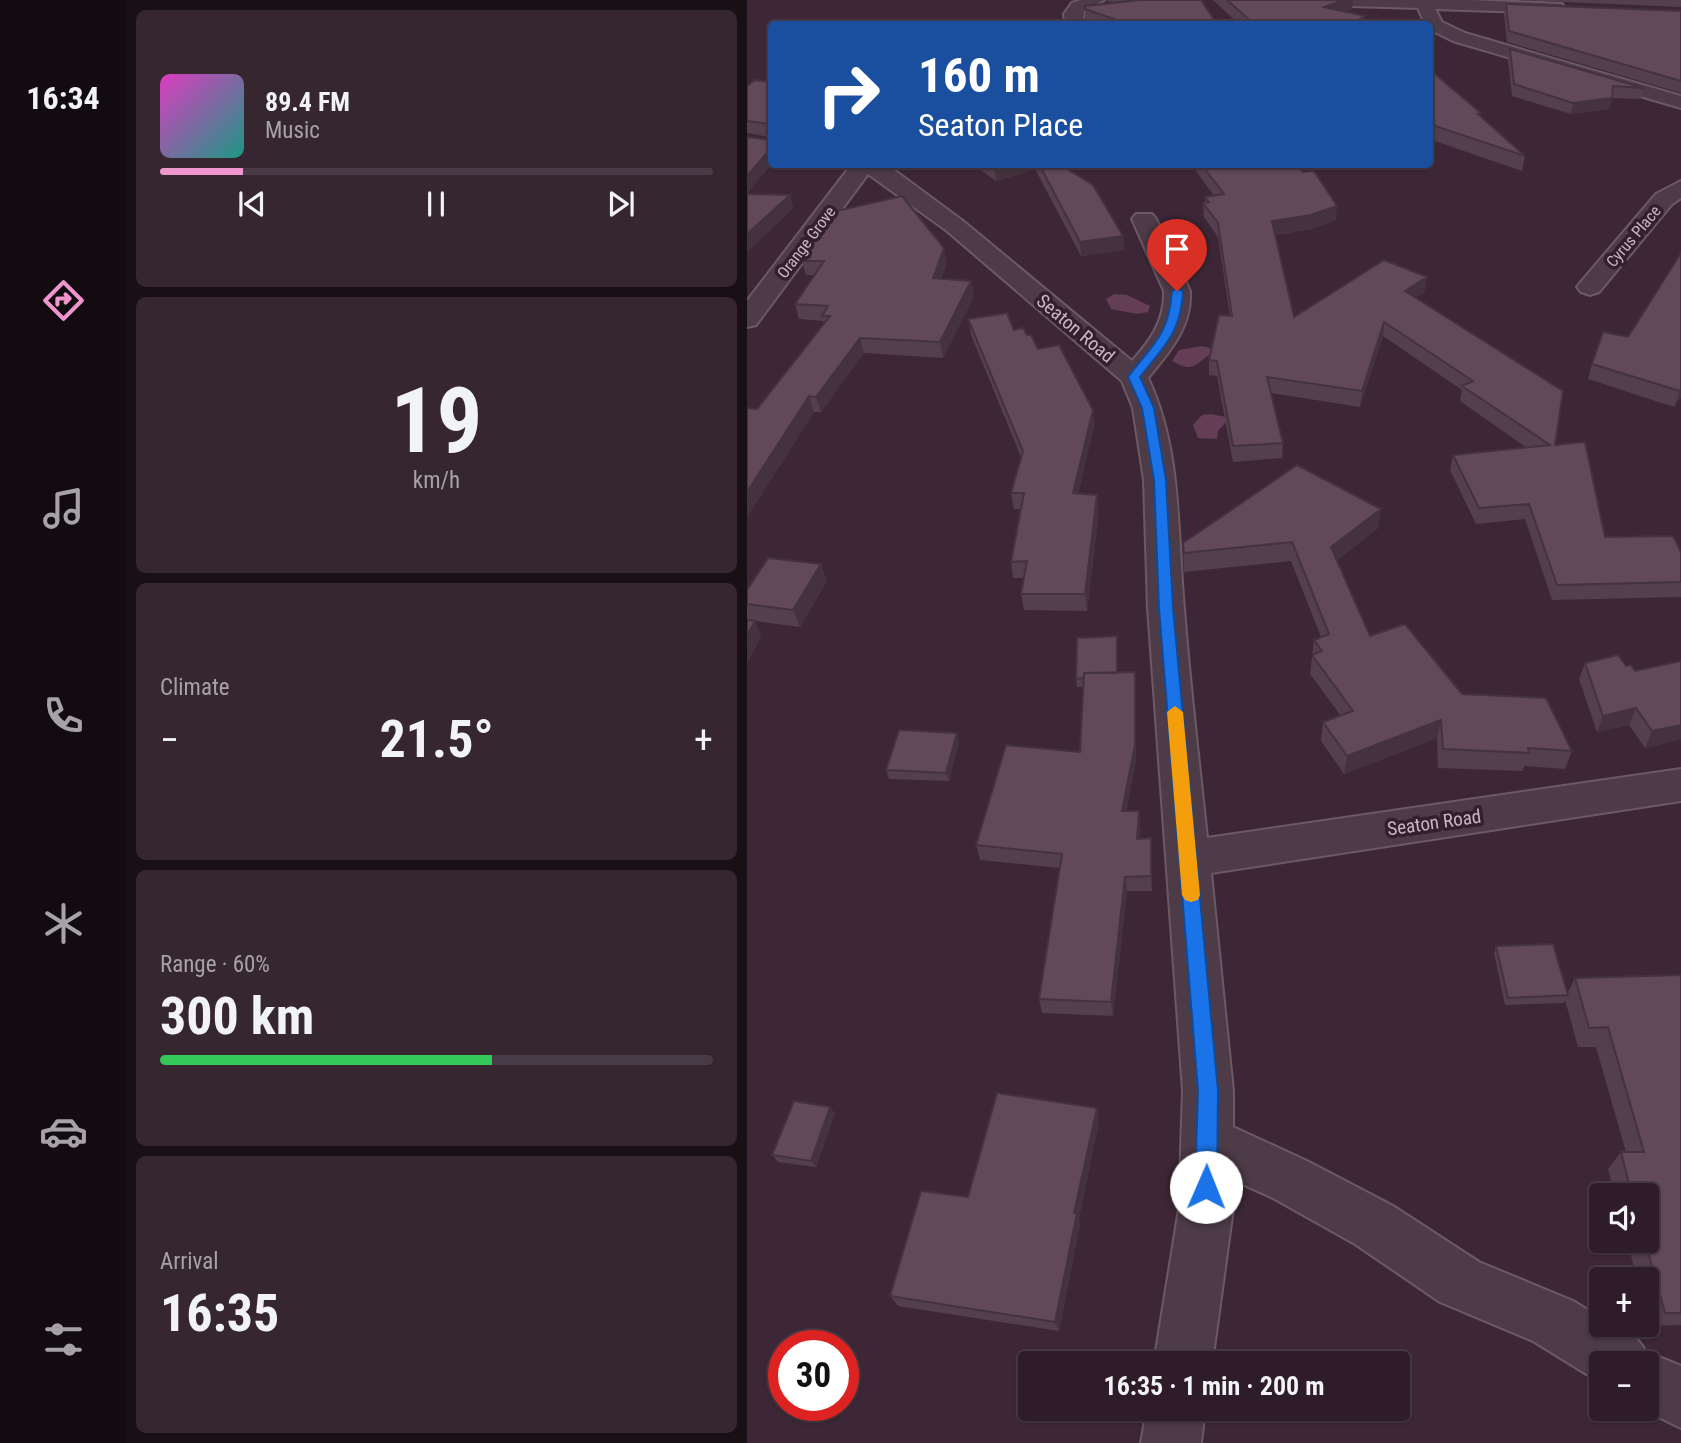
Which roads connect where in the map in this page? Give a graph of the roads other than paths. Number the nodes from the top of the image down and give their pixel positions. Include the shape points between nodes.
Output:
1 (1096, 0) edge
2 (1320, 0) edge
3 (1460, 2) edge
4 (1426, 4) junction
5 (1572, 9) edge
6 (1074, 21) edge
7 (1429, 21) edge
8 (1433, 23) edge
9 (1681, 102) edge
10 (862, 168) edge
11 (874, 168) edge
12 (1681, 188) edge
13 (1144, 219) dead end
14 (1590, 287) dead end
15 (747, 319) edge
16 (1134, 377) junction
17 (1681, 785) edge
18 (1188, 859) junction
19 (1207, 1142) junction
20 (1185, 1351) edge
21 (1602, 1351) edge
22 (1659, 1386) edge
23 (1681, 1399) edge
24 (1174, 1421) edge
25 (1171, 1443) edge

1 - 6 street via 1075,10
2 - 4 street
3 - 4 street
3 - 5 street
4 - 7 street
8 - 9 street via 1459,37
10 - 15 street, Orange Grove
11 - 16 street, Seaton Road via 955,226
12 - 14 street, Cyrus Place via 1664,199
13 - 16 street via 1179,302 1168,333
16 - 18 street, Seaton Road via 1148,408 1160,480
17 - 18 street, Seaton Road
18 - 19 street, Seaton Road via 1208,1091
19 - 20 street, Seaton Road via 1206,1209
19 - 21 street via 1291,1180 1375,1225 1460,1282 1553,1321
22 - 23 street
24 - 25 street

